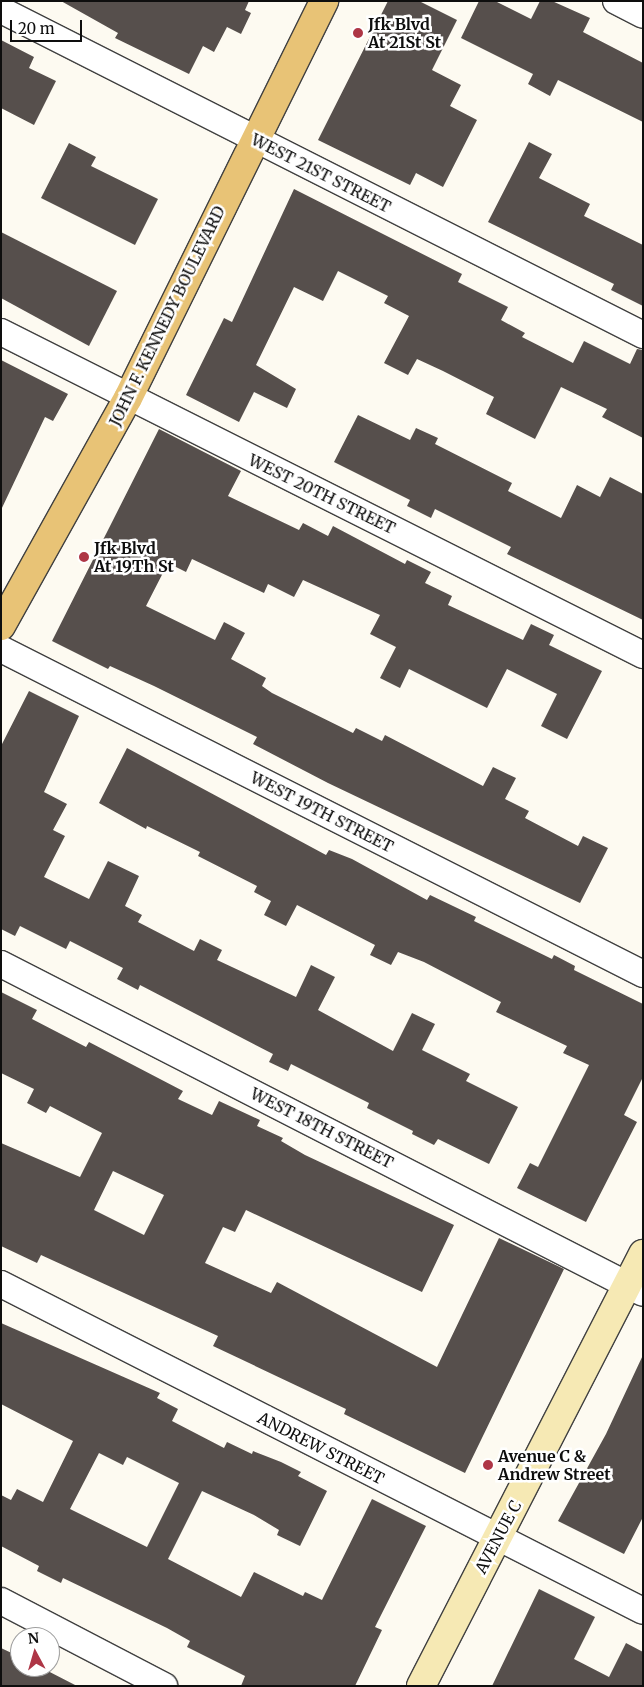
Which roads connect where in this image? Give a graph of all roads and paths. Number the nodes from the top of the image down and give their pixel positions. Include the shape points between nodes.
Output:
1 (324, 1) edge
2 (616, 1) edge
3 (1, 10) edge
4 (643, 15) edge
5 (254, 139) junction
6 (1, 332) edge
7 (643, 334) edge
8 (128, 398) junction
9 (1, 626) edge
10 (1, 649) edge
11 (643, 655) edge
12 (1, 964) edge
13 (643, 974) edge
14 (643, 1254) edge
15 (1, 1284) edge
16 (635, 1289) edge
17 (497, 1539) junction
18 (1, 1601) edge
19 (643, 1611) edge
20 (164, 1686) edge
21 (421, 1686) edge

1 - 5 main road, JOHN F. KENNEDY BOULEVARD
2 - 4 street
3 - 5 street, WEST 21ST STREET
5 - 7 street, WEST 21ST STREET
5 - 8 main road, JOHN F. KENNEDY BOULEVARD
6 - 8 street, WEST 20TH STREET
8 - 9 main road, JOHN F. KENNEDY BOULEVARD
8 - 11 street, WEST 20TH STREET
10 - 13 street, WEST 19TH STREET
12 - 16 street, WEST 18TH STREET
14 - 16 main road, AVENUE C
15 - 17 street, ANDREW STREET
16 - 17 main road, AVENUE C
17 - 19 street, ANDREW STREET
17 - 21 main road, AVENUE C
18 - 20 street

